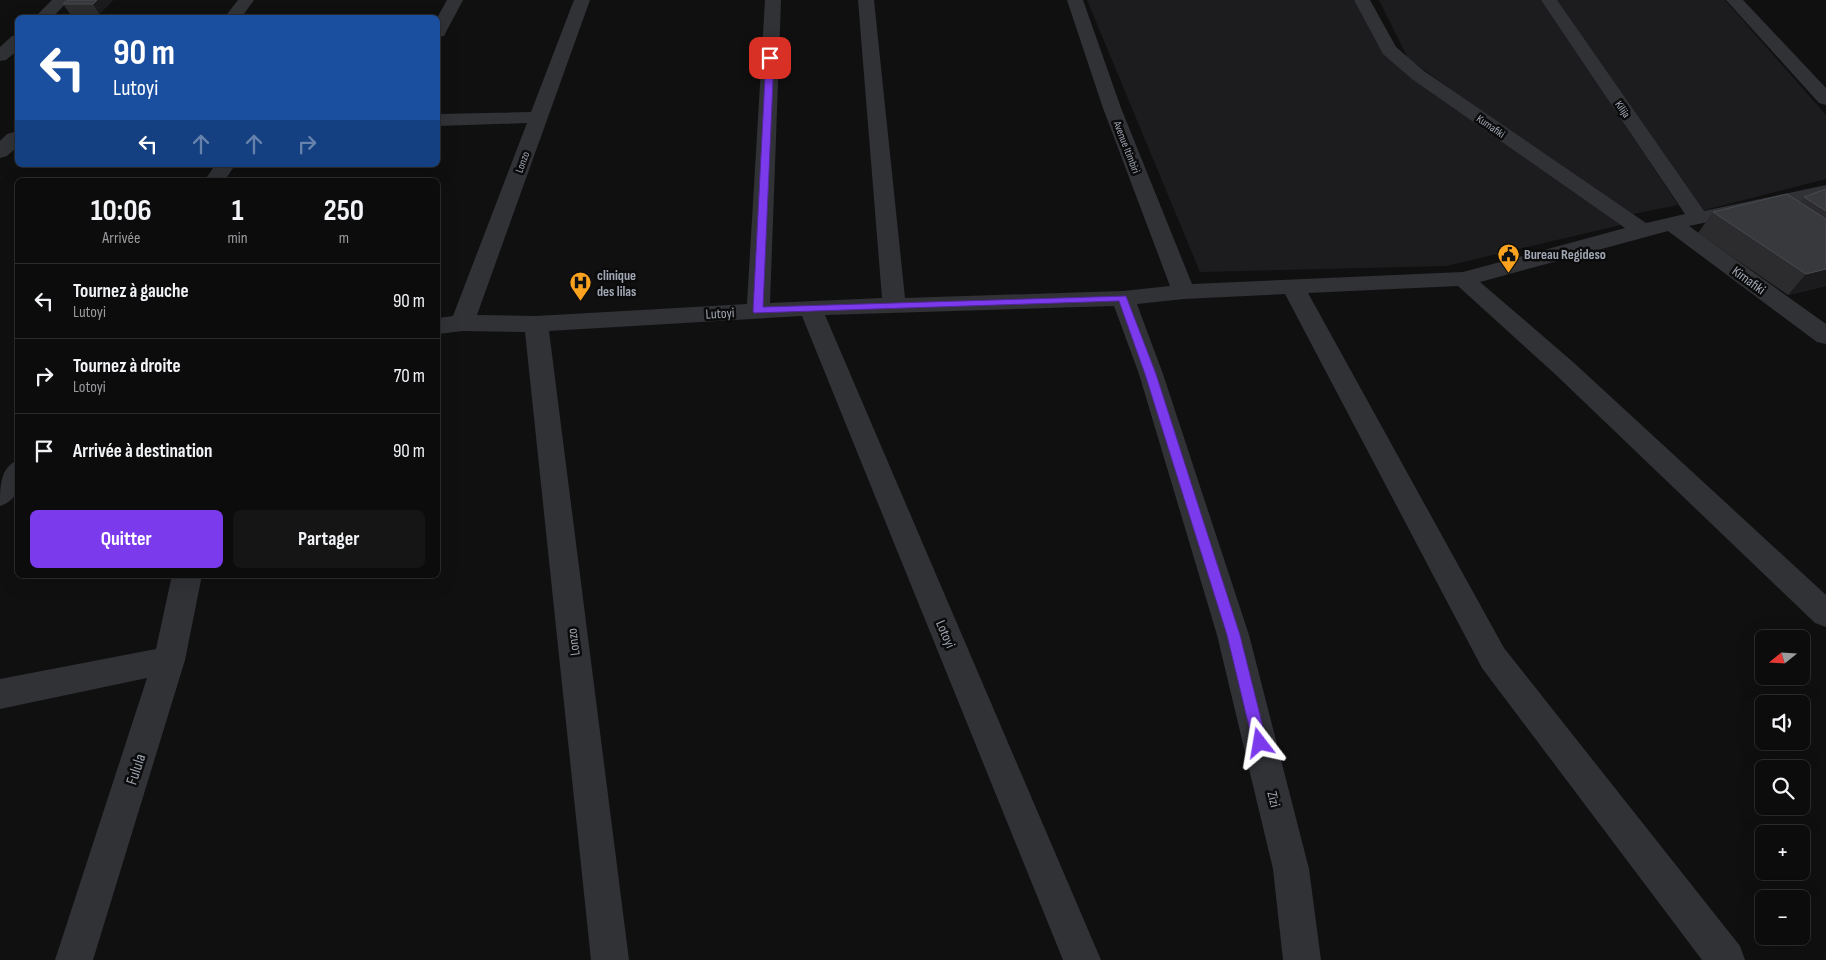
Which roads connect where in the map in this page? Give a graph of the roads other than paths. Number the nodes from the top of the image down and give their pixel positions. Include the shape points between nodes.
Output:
1 (61, 0) edge
2 (246, 0) edge
3 (454, 0) edge
4 (582, 0) edge
5 (773, 0) edge
6 (866, 0) edge
7 (1075, 0) edge
8 (1362, 0) edge
9 (1549, 0) edge
10 (1734, 0) edge
11 (45, 15) edge
12 (234, 15) edge
13 (440, 28) edge
14 (15, 43) edge
15 (0, 56) edge
16 (1826, 99) edge
17 (539, 116) junction
18 (440, 120) edge
19 (10, 138) edge
20 (0, 152) edge
21 (224, 167) edge
22 (216, 178) edge
23 (1826, 191) edge
24 (1698, 218) junction
25 (1672, 224) junction
26 (1642, 230) junction
27 (1463, 279) junction
28 (1293, 287) junction
29 (1184, 292) junction
30 (1123, 298) junction
31 (894, 305) junction
32 (811, 308) junction
33 (758, 311) junction
34 (462, 323) junction
35 (536, 324) junction
36 (440, 326) edge
37 (1826, 336) edge
38 (15, 474) edge
39 (0, 495) edge
40 (186, 578) edge
41 (1826, 614) edge
42 (169, 660) junction
43 (0, 694) edge
44 (74, 960) edge
45 (610, 960) edge
46 (1082, 960) edge
47 (1302, 960) edge
48 (1726, 960) edge

1 - 11 street
2 - 12 street
3 - 13 street
4 - 17 street, Lonzo
5 - 33 street
6 - 31 street
7 - 29 street, Avenue Itimbiri via 1112,108
8 - 26 street, Kumafiki via 1389,50 1418,76
9 - 24 street, Kilija
10 - 16 street
14 - 15 street
17 - 18 street
17 - 34 street, Lonzo
19 - 20 street
21 - 22 street
23 - 24 street, Lutoyi
24 - 25 street, Lutoyi
25 - 26 street, Lutoyi
25 - 37 street, Kimafiki
26 - 27 street, Lutoyi
27 - 28 street, Lutoyi
27 - 41 street via 1564,368
28 - 29 street, Lutoyi
28 - 48 street via 1493,658
29 - 30 street, Lutoyi
30 - 31 street, Lutoyi
30 - 47 street, Zizi via 1151,374 1233,635 1291,869
31 - 32 street, Lutoyi
32 - 33 street, Lutoyi
32 - 46 street, Lotoyi
33 - 35 street, Lutoyi
34 - 35 street, Lutoyi
34 - 36 street, Lutoyi
35 - 45 street, Lonzo
38 - 39 street
40 - 42 street, Fulula
42 - 43 street
42 - 44 street, Fulula

